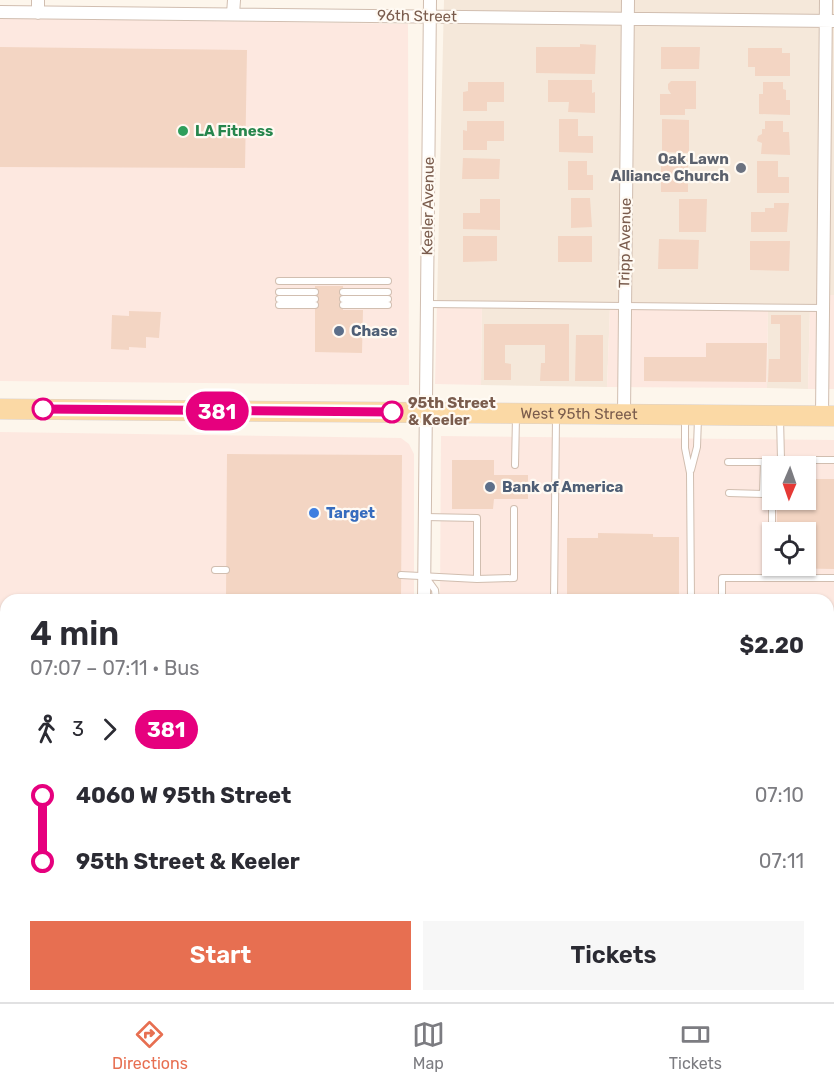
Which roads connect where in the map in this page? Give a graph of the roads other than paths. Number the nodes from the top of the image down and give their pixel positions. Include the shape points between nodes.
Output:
1 (234, 0) edge
2 (430, 0) edge
3 (628, 0) edge
4 (826, 0) edge
5 (38, 6) edge
6 (0, 12) edge
7 (233, 14) junction
8 (430, 16) junction
9 (628, 19) junction
10 (830, 21) edge
11 (279, 281) dead end
12 (388, 281) dead end
13 (279, 298) joint
14 (343, 299) joint
15 (827, 299) edge
16 (426, 304) junction
17 (625, 307) junction
18 (0, 409) edge
19 (425, 412) junction
20 (516, 413) junction
21 (556, 414) junction
22 (624, 414) junction
23 (692, 415) junction
24 (780, 416) junction
25 (828, 416) edge
26 (781, 456) edge
27 (834, 460) edge
28 (816, 461) edge
29 (728, 462) dead end
30 (762, 462) edge
31 (515, 465) dead end
32 (690, 473) junction
33 (729, 493) dead end
34 (762, 494) edge
35 (514, 509) dead end
36 (425, 518) junction
37 (214, 570) dead end
38 (226, 570) dead end
39 (401, 575) dead end
40 (425, 576) junction
41 (773, 578) joint
42 (834, 578) edge
43 (477, 579) junction
44 (424, 594) edge
45 (435, 594) edge
46 (554, 594) edge
47 (691, 594) edge
48 (722, 594) edge

1 - 7 street
2 - 8 street, Keeler Avenue
3 - 9 street, Tripp Avenue
4 - 10 street
5 - 6 street, 96th Street
5 - 7 street, 96th Street
7 - 8 street, 96th Street
8 - 9 street, 96th Street
8 - 16 street, Keeler Avenue
9 - 10 street, 96th Street
9 - 17 street, Tripp Avenue
10 - 15 street
11 - 12 lane
13 - 13 lane via 315,299
14 - 14 lane via 388,299
15 - 17 lane
15 - 25 street
16 - 17 lane
16 - 19 street, Keeler Avenue
17 - 22 street, Tripp Avenue
18 - 19 main road, West 95th Street
19 - 20 main road, West 95th Street
19 - 36 street, Keeler Avenue
20 - 21 main road, West 95th Street
20 - 31 lane
21 - 22 main road, West 95th Street
21 - 46 lane
22 - 23 main road, West 95th Street
23 - 24 main road, West 95th Street
23 - 32 lane via 685,448
23 - 32 lane via 697,447
24 - 25 main road, West 95th Street
24 - 26 lane
27 - 28 lane
29 - 30 lane
32 - 47 lane
33 - 34 lane
35 - 43 lane via 514,578
36 - 40 street, Keeler Avenue
36 - 43 lane via 477,518
37 - 38 lane
39 - 40 lane
40 - 43 lane
40 - 44 street, Keeler Avenue
40 - 45 lane
41 - 42 lane
41 - 48 lane via 722,578

